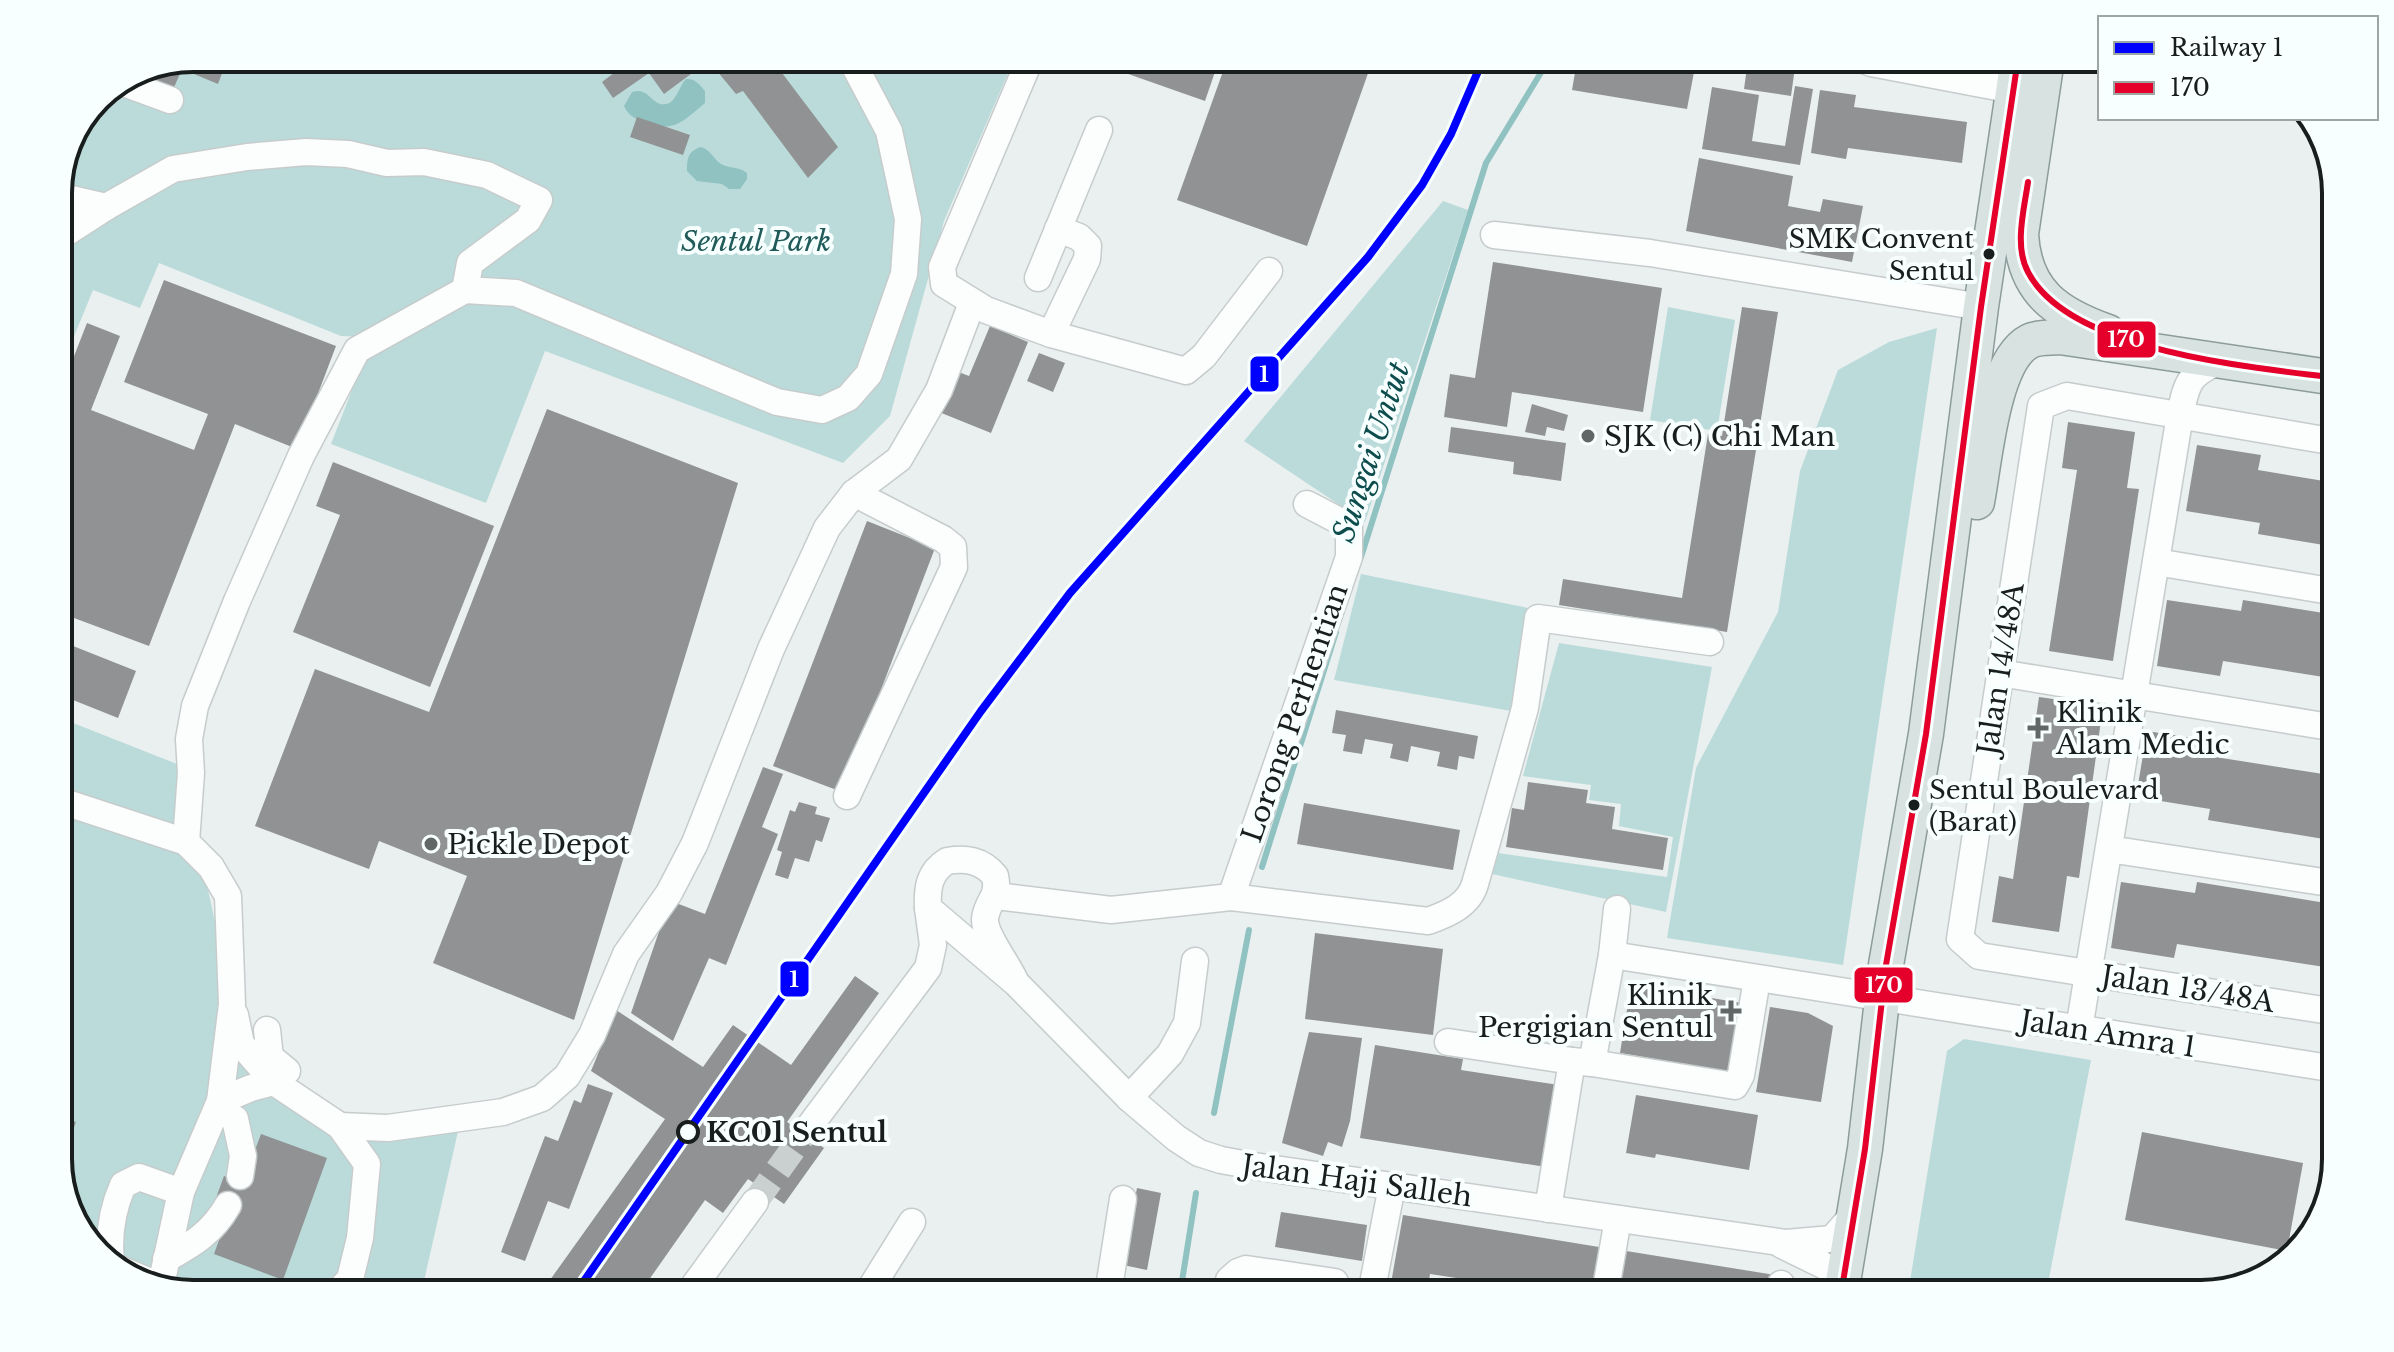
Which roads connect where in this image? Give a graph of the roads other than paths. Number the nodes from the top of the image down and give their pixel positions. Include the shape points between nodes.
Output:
1 (858, 72) edge
2 (1025, 72) edge
3 (1990, 72) edge
4 (2045, 72) edge
5 (2016, 74) edge
6 (135, 87) edge
7 (170, 100) dead end
8 (1099, 130) dead end
9 (72, 199) edge
10 (106, 207) junction
11 (72, 229) edge
12 (1058, 229) junction
13 (1494, 235) dead end
14 (1269, 271) dead end
15 (1038, 278) dead end
16 (465, 290) junction
17 (972, 303) junction
18 (1981, 307) junction
19 (1051, 334) junction
20 (2169, 351) junction
21 (2222, 360) junction
22 (2322, 376) edge
23 (2180, 415) junction
24 (2322, 440) edge
25 (854, 493) junction
26 (1307, 504) dead end
27 (1949, 549) junction
28 (2156, 562) junction
29 (2322, 590) edge
30 (1710, 642) dead end
31 (2000, 673) junction
32 (2134, 695) junction
33 (2322, 726) edge
34 (847, 796) dead end
35 (72, 805) edge
36 (186, 842) junction
37 (2109, 849) junction
38 (2322, 882) edge
39 (996, 891) junction
40 (1231, 897) junction
41 (928, 908) junction
42 (1617, 909) dead end
43 (1612, 955) junction
44 (1195, 961) dead end
45 (2088, 974) junction
46 (1757, 979) junction
47 (1016, 983) junction
48 (1881, 997) junction
49 (232, 1004) junction
50 (2322, 1010) edge
51 (2079, 1029) junction
52 (267, 1030) dead end
53 (1448, 1042) dead end
54 (1582, 1062) junction
55 (2322, 1067) edge
56 (274, 1082) junction
57 (1129, 1098) junction
58 (219, 1105) junction
59 (430, 1109) dead end
60 (340, 1126) junction
61 (809, 1127) tunnel mouth
62 (240, 1176) dead end
63 (1392, 1186) junction
64 (181, 1192) junction
65 (1123, 1199) dead end
66 (755, 1202) tunnel mouth
67 (228, 1205) dead end
68 (1548, 1209) junction
69 (1854, 1214) junction
70 (1618, 1219) junction
71 (912, 1222) dead end
72 (1764, 1240) junction
73 (110, 1247) edge
74 (166, 1259) junction
75 (163, 1276) edge
76 (349, 1280) edge
77 (698, 1280) edge
78 (876, 1280) edge
79 (1110, 1280) edge
80 (1229, 1280) edge
81 (1321, 1280) edge
82 (1374, 1280) edge
83 (1607, 1280) edge
84 (1835, 1280) edge
85 (1843, 1280) edge

1 - 16 street via 889,131 908,219 904,274 869,374 848,398 822,410 777,402 516,293
2 - 17 street via 942,267 944,284
3 - 5 street
4 - 20 main road via 2021,234 2028,273 2055,307 2104,331
5 - 18 main road
6 - 7 street
8 - 12 street
9 - 10 street
10 - 11 street
10 - 16 street via 173,169 306,152 387,163 424,162 487,175 539,200 528,220 470,263
12 - 15 street
12 - 19 street via 1088,246 1087,259
13 - 18 street via 1650,253
14 - 19 street via 1204,356 1186,371
16 - 36 street via 357,350 301,456 195,706
17 - 19 street
17 - 25 street via 939,390 899,459
18 - 27 main road
20 - 21 main road
20 - 27 main road via 2060,337 2031,340 2013,354 1999,381 1974,518
21 - 22 main road
21 - 23 street via 2199,369 2187,383
23 - 24 street
23 - 28 street
23 - 31 street, Jalan 14/48A via 2067,396 2041,406
25 - 34 street via 943,539 953,547 954,567
25 - 60 street via 827,528 777,636 695,843 669,893 626,954 592,1035 567,1076 542,1098 503,1112 388,1128
26 - 40 street, Lorong Perhentian via 1349,526 1349,557
27 - 48 main road via 1926,734
28 - 29 street
28 - 32 street
30 - 40 street via 1538,618 1525,708 1472,895 1449,914 1428,921
31 - 32 street
31 - 45 street, Jalan 14/48A via 1960,939 1979,956
32 - 33 street
32 - 37 street
35 - 36 street
36 - 49 street via 211,867 228,896
37 - 38 street
37 - 45 street
39 - 40 street via 1111,910
39 - 41 street via 995,876 981,863 947,861 932,874
39 - 47 street, Jalan Haji Salleh via 985,921
41 - 47 street, Jalan Haji Salleh
41 - 61 street via 933,945 928,968
42 - 43 street
43 - 46 street, Jalan Amra 1
43 - 54 street
44 - 57 street via 1187,1023 1170,1054
45 - 50 street, Jalan 13/48A
45 - 51 street
46 - 48 street, Jalan Amra 1
46 - 54 street via 1735,1086
47 - 57 street, Jalan Haji Salleh
48 - 51 street, Jalan Amra 1
48 - 69 main road
49 - 56 street via 241,1044
49 - 58 street
51 - 55 street, Jalan Amra 1
52 - 59 street via 270,1057 329,1100 358,1114
53 - 54 street
54 - 68 street
56 - 58 street
56 - 60 street
57 - 63 street, Jalan Haji Salleh via 1199,1153
58 - 62 street via 235,1119 243,1156
58 - 64 street
60 - 76 street via 367,1164 360,1238
63 - 68 street, Jalan Haji Salleh
63 - 82 street
64 - 73 street via 139,1177 123,1185
64 - 74 street
65 - 79 street
66 - 77 street
67 - 74 street via 217,1225
68 - 70 street, Jalan Haji Salleh
69 - 72 street, Jalan Haji Salleh via 1832,1239
69 - 85 main road
70 - 72 street, Jalan Haji Salleh
70 - 83 street
71 - 78 street
72 - 84 street, Jalan Haji Salleh via 1807,1255 1827,1267
74 - 75 street
80 - 81 street via 1246,1269

